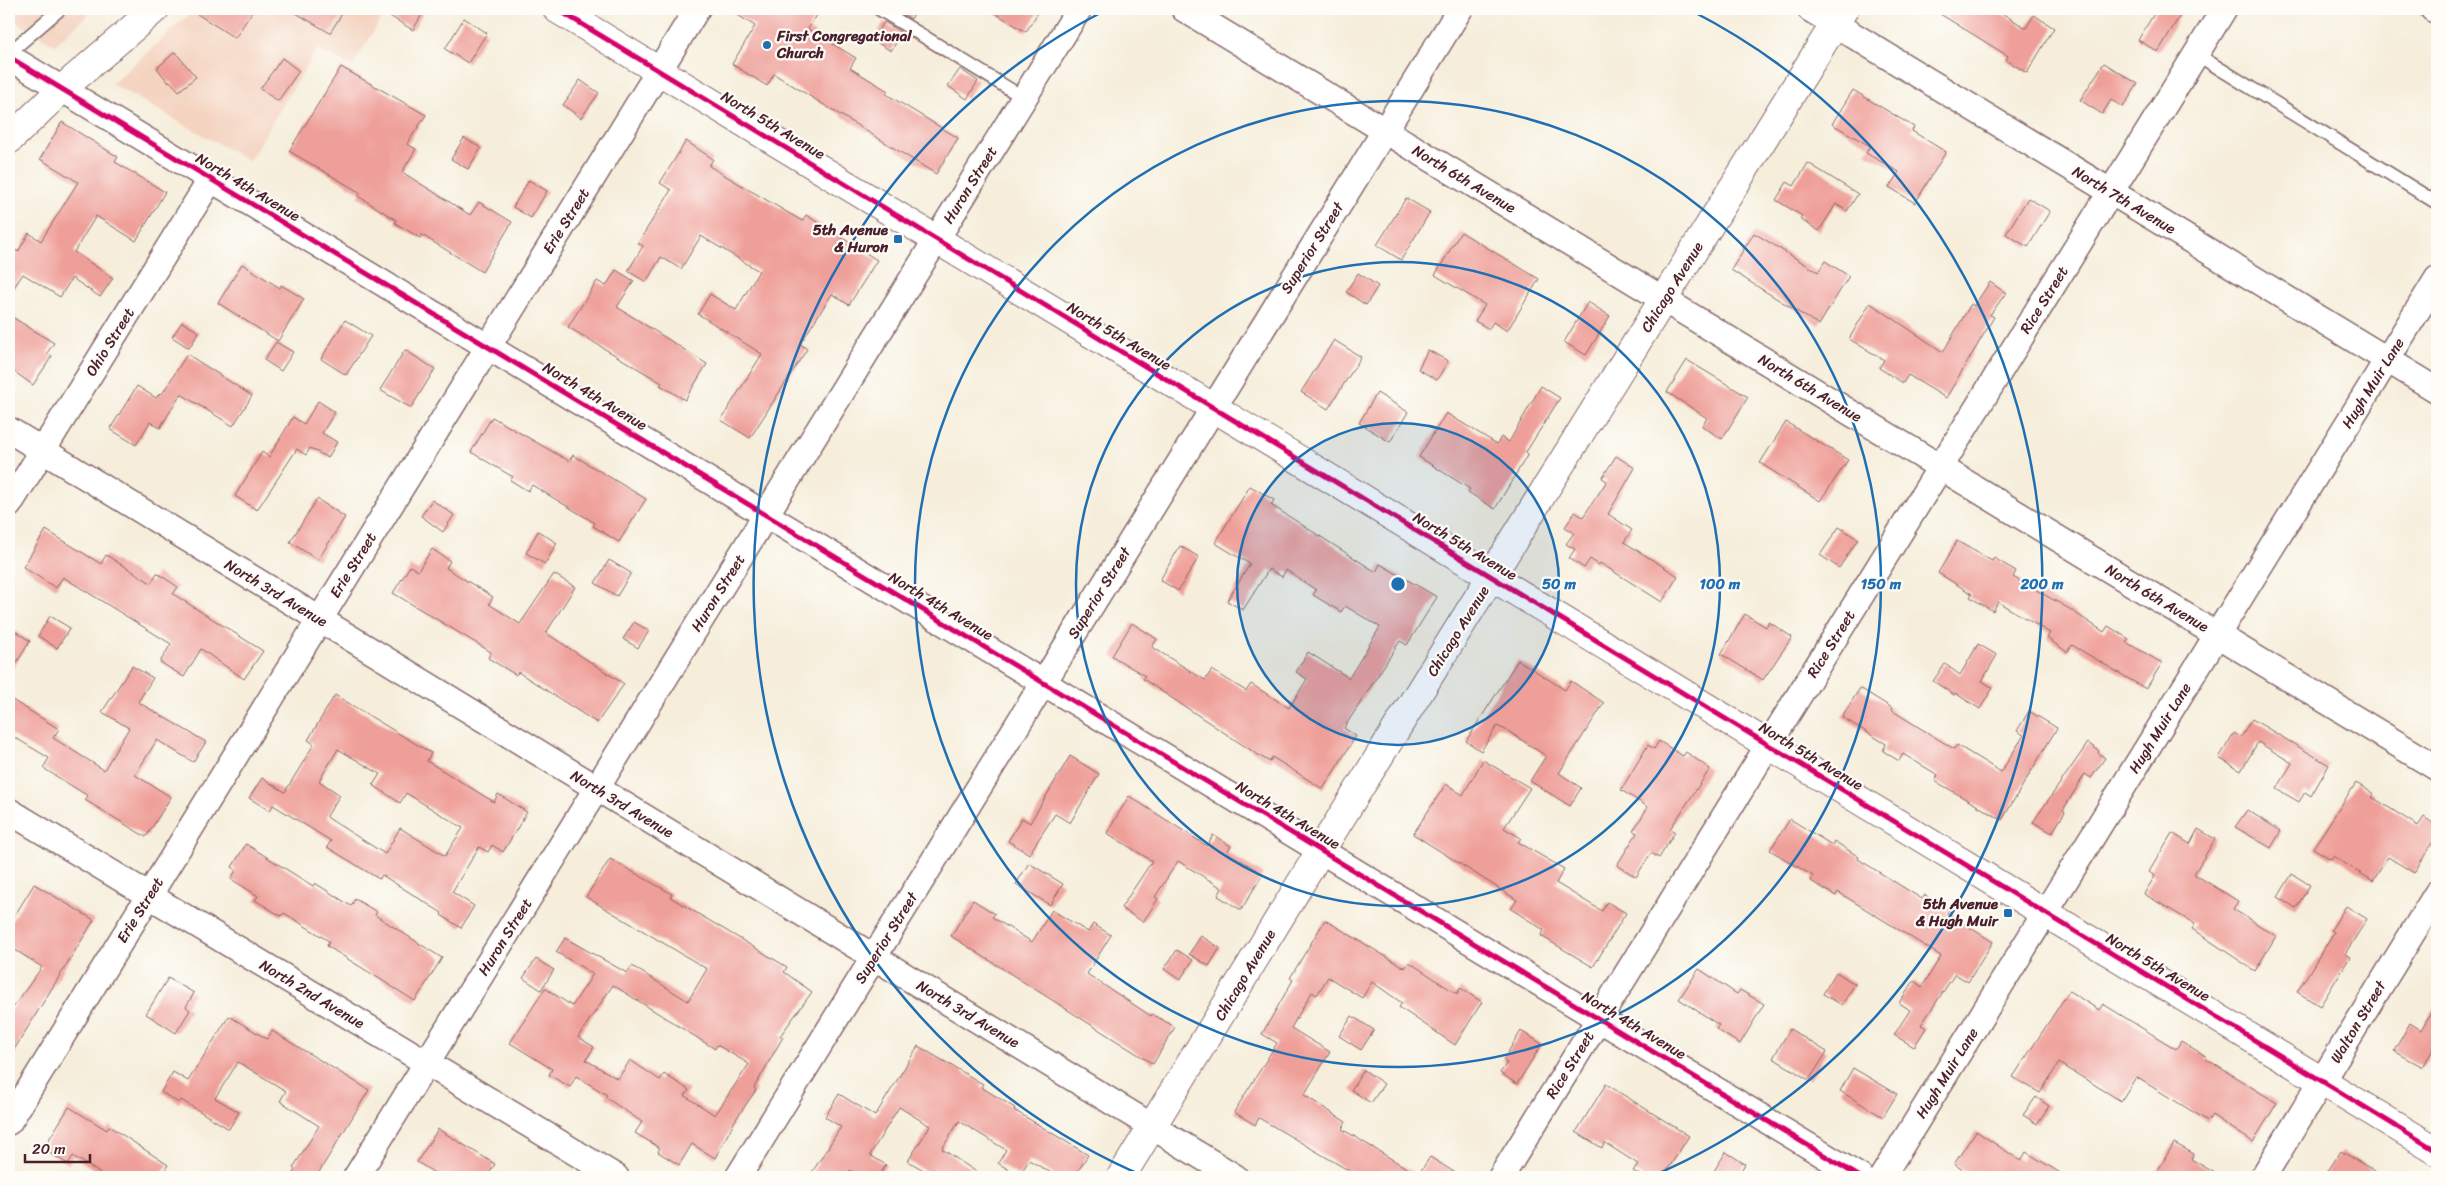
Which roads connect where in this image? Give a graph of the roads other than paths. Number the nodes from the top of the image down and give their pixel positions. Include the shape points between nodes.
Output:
1 (60, 9) edge
2 (557, 9) edge
3 (697, 9) edge
4 (879, 9) edge
5 (1079, 9) edge
6 (1184, 9) edge
7 (1460, 9) edge
8 (1810, 9) edge
9 (2224, 9) edge
10 (2433, 9) edge
11 (146, 12) edge
12 (2437, 12) edge
13 (1840, 16) edge
14 (9, 53) edge
15 (2196, 54) junction
16 (9, 57) edge
17 (659, 70) junction
18 (62, 89) junction
19 (1024, 98) junction
20 (1384, 130) junction
21 (9, 140) edge
22 (211, 179) junction
23 (2110, 192) junction
24 (2437, 203) edge
25 (936, 239) junction
26 (2437, 279) edge
27 (1664, 300) junction
28 (488, 346) junction
29 (2387, 360) junction
30 (2437, 390) edge
31 (1214, 408) junction
32 (9, 430) edge
33 (42, 450) junction
34 (1940, 467) junction
35 (9, 505) edge
36 (766, 515) junction
37 (1492, 577) junction
38 (319, 620) junction
39 (2218, 635) junction
40 (1044, 682) junction
41 (1768, 745) junction
42 (2437, 768) edge
43 (597, 788) junction
44 (9, 811) edge
45 (1321, 850) junction
46 (2437, 893) edge
47 (149, 896) junction
48 (2046, 913) junction
49 (874, 957) junction
50 (1599, 1019) junction
51 (427, 1063) junction
52 (2322, 1081) junction
53 (9, 1122) edge
54 (1152, 1127) junction
55 (2437, 1151) edge
56 (356, 1177) edge
57 (616, 1177) edge
58 (738, 1177) edge
59 (1121, 1177) edge
60 (1235, 1177) edge
61 (1501, 1177) edge
62 (1860, 1177) edge
63 (1882, 1177) edge
64 (2264, 1177) edge

1 - 14 lane
2 - 17 street, North 5th Avenue
3 - 17 street, Erie Street
4 - 19 lane
5 - 19 street, Huron Street
6 - 20 street, North 6th Avenue
7 - 20 street, Superior Street
8 - 13 street, North 7th Avenue
9 - 15 street, Rice Street
10 - 12 street
11 - 18 street
13 - 23 street, North 7th Avenue
13 - 27 street, Chicago Avenue
15 - 23 street, Rice Street
15 - 24 lane
16 - 18 street, North 4th Avenue
17 - 25 street, North 5th Avenue
17 - 28 street, Erie Street
18 - 21 street
18 - 22 street, North 4th Avenue
19 - 25 street, Huron Street
20 - 27 street, North 6th Avenue
20 - 31 street, Superior Street
22 - 28 street, North 4th Avenue
22 - 33 street, Ohio Street
23 - 29 street, North 7th Avenue
23 - 34 street, Rice Street
25 - 31 street, North 5th Avenue
25 - 36 street, Huron Street
26 - 29 street, Hugh Muir Lane
27 - 34 street, North 6th Avenue
27 - 37 street, Chicago Avenue
28 - 36 street, North 4th Avenue
28 - 38 street, Erie Street
29 - 30 street, North 7th Avenue
29 - 39 street, Hugh Muir Lane
31 - 37 street, North 5th Avenue
31 - 40 street, Superior Street
32 - 33 street, North 3rd Avenue
33 - 35 street, Ohio Street
33 - 38 street, North 3rd Avenue
34 - 39 street, North 6th Avenue
34 - 41 street, Rice Street
36 - 40 street, North 4th Avenue
36 - 43 street, Huron Street
37 - 41 street, North 5th Avenue
37 - 45 street, Chicago Avenue
38 - 43 street, North 3rd Avenue
38 - 47 street, Erie Street
39 - 42 street, North 6th Avenue
39 - 48 street, Hugh Muir Lane
40 - 45 street, North 4th Avenue
40 - 49 street, Superior Street
41 - 48 street, North 5th Avenue
41 - 50 street, Rice Street
43 - 49 street, North 3rd Avenue
43 - 51 street, Huron Street
44 - 47 street, North 2nd Avenue
45 - 50 street, North 4th Avenue
45 - 54 street, Chicago Avenue
46 - 52 street, Walton Street
47 - 51 street, North 2nd Avenue
47 - 53 street, Erie Street
48 - 52 street, North 5th Avenue
48 - 63 street, Hugh Muir Lane
49 - 54 street, North 3rd Avenue
49 - 58 street, Superior Street
50 - 61 street, Rice Street
50 - 62 street, North 4th Avenue
51 - 56 street, Huron Street
51 - 57 street, North 2nd Avenue
52 - 55 street, North 5th Avenue
52 - 64 street, Walton Street
54 - 59 street, Chicago Avenue
54 - 60 street, North 3rd Avenue

